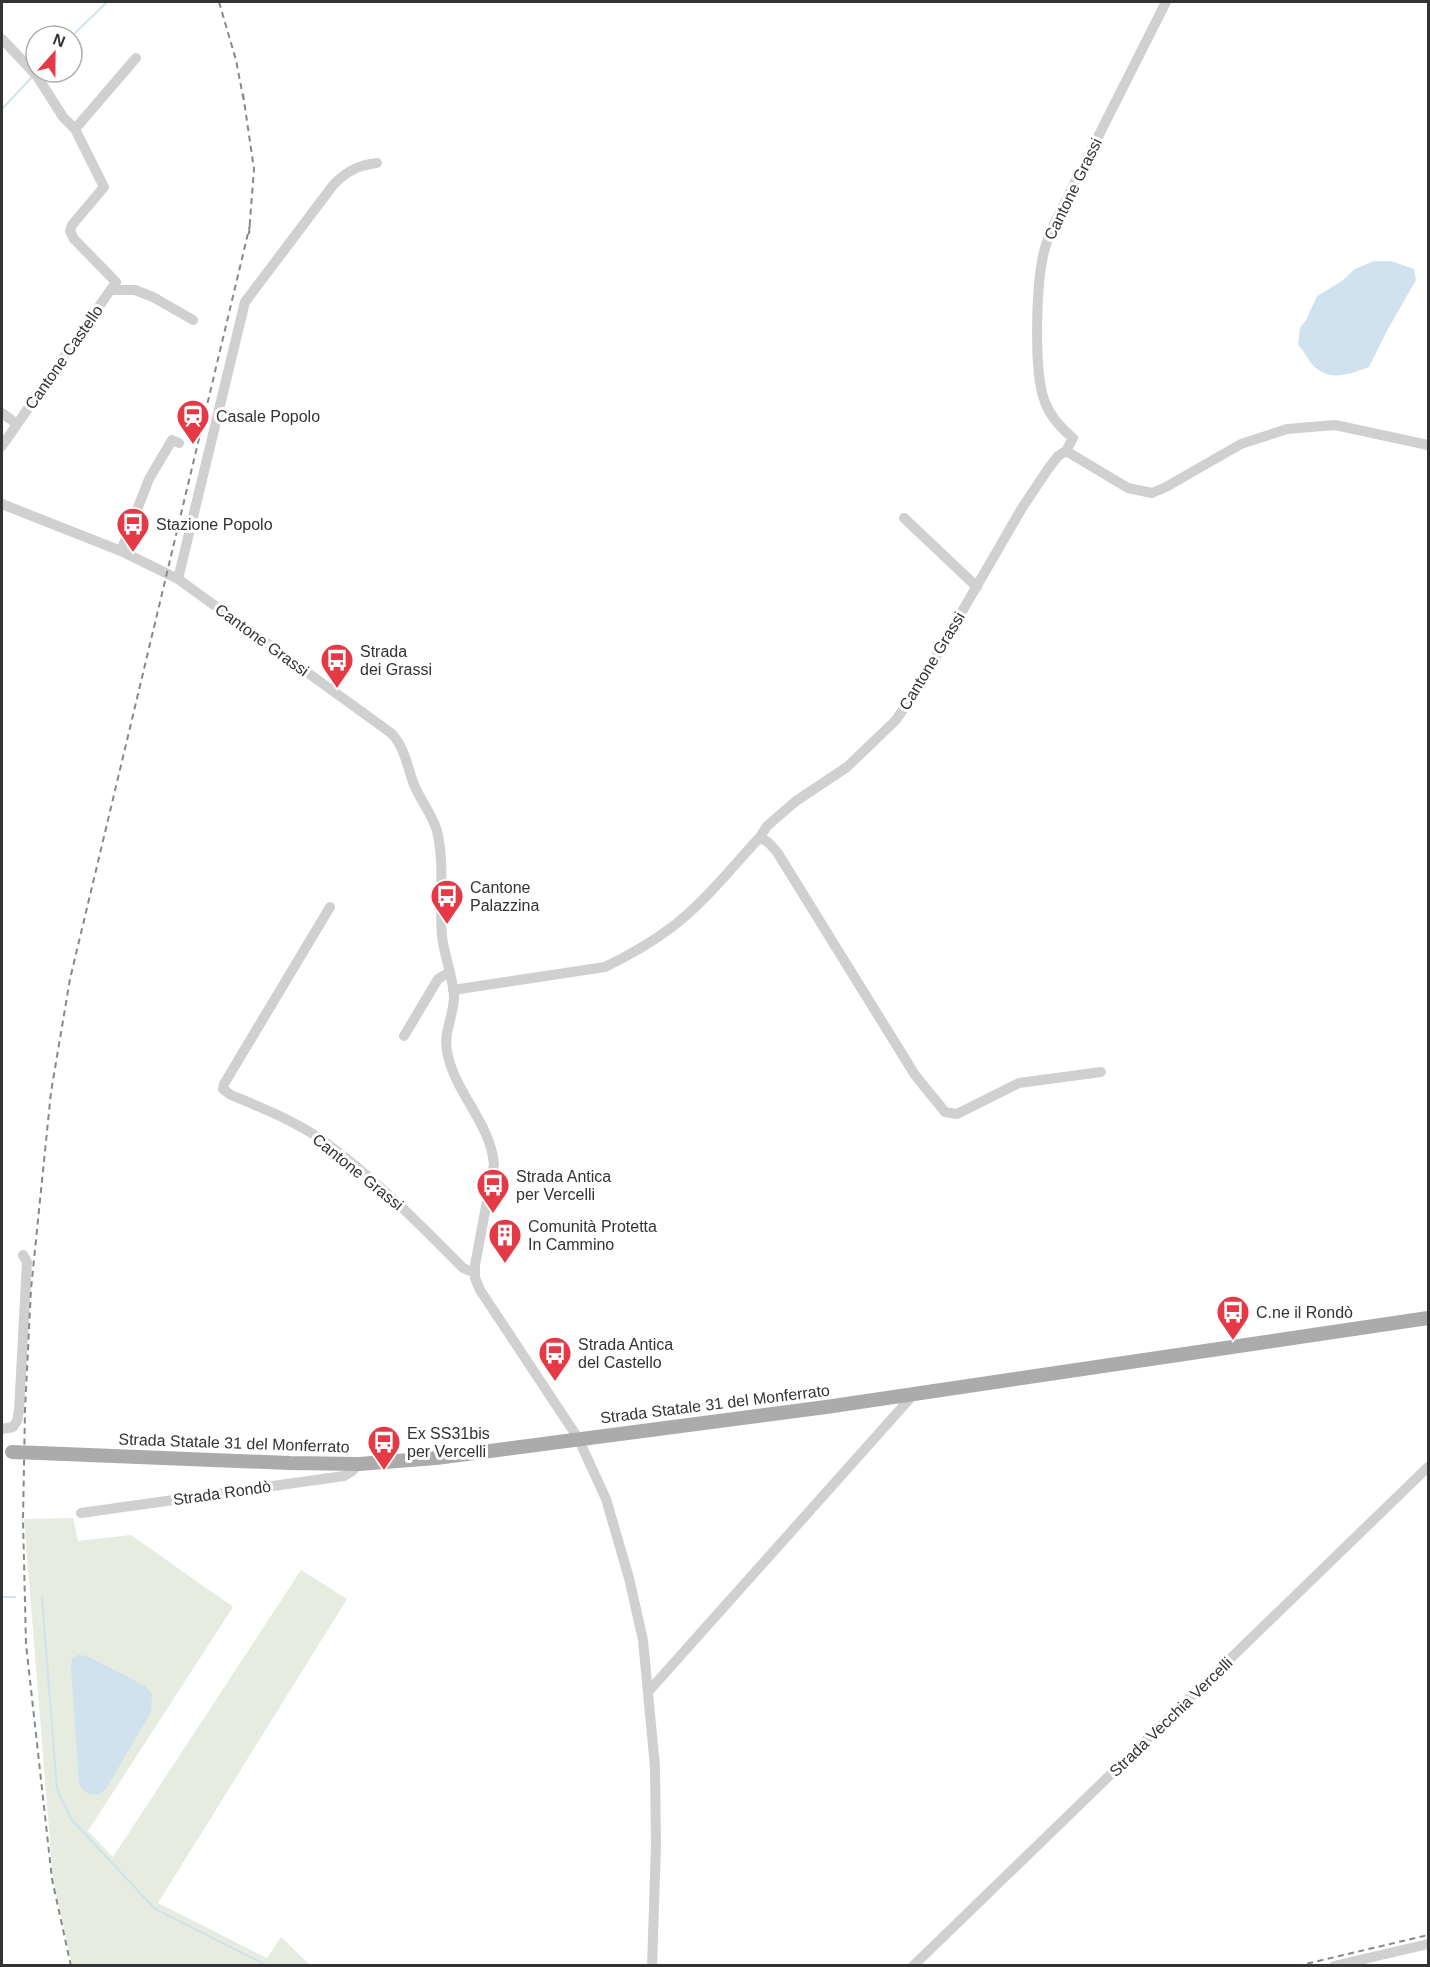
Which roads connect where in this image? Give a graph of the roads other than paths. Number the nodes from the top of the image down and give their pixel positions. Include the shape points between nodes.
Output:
1 (1166, 2) edge
2 (2, 39) edge
3 (136, 58) dead end
4 (75, 129) junction
5 (377, 163) dead end
6 (111, 290) junction
7 (193, 320) dead end
8 (2, 413) edge
9 (17, 424) junction
10 (179, 443) dead end
11 (1428, 445) edge
12 (2, 446) edge
13 (1066, 451) junction
14 (2, 504) edge
15 (904, 518) dead end
16 (122, 551) junction
17 (175, 577) junction
18 (977, 587) junction
19 (760, 837) junction
20 (330, 907) dead end
21 (448, 973) junction
22 (453, 990) junction
23 (404, 1036) dead end
24 (1101, 1072) dead end
25 (24, 1255) dead end
26 (475, 1274) junction
27 (1428, 1318) edge
28 (914, 1394) junction
29 (2, 1429) edge
30 (578, 1438) junction
31 (7, 1451) edge
32 (359, 1464) junction
33 (1428, 1467) edge
34 (81, 1513) dead end
35 (648, 1692) junction
36 (1428, 1944) edge
37 (652, 1965) edge
38 (913, 1965) edge
39 (1334, 1965) edge

1 - 13 street, Cantone Grassi via 1044,249 1040,277 1040,385 1051,414 1073,438
2 - 4 street via 38,76
3 - 4 street
4 - 6 street, Cantone Castello via 104,187 70,231 116,282
5 - 17 street via 361,165 334,184 245,302
6 - 7 street, Cantone Castello via 135,290
6 - 9 street, Cantone Castello
8 - 9 street, Cantone Castello
9 - 12 street, Cantone Castello
10 - 16 street via 172,440 149,479
11 - 13 street via 1335,425 1287,429 1241,444 1152,493 1128,488
13 - 18 street, Cantone Grassi via 1058,456 1022,508
14 - 16 street
15 - 18 street
16 - 17 street
17 - 21 street, Cantone Grassi via 397,739 437,831 442,937
18 - 19 street, Cantone Grassi via 896,720 847,767 767,825
19 - 22 street, Cantone Grassi via 672,927 605,967
19 - 24 street via 777,852 915,1075 945,1112 957,1114 1019,1083
20 - 26 street, Cantone Grassi via 223,1089 322,1140 374,1180 463,1268
21 - 22 street, Cantone Grassi
21 - 23 street via 438,979
22 - 26 street, Cantone Grassi via 446,1039 448,1058 485,1130 494,1164
25 - 29 street via 27,1262 19,1411 13,1427
26 - 30 street, Cantone Grassi via 480,1290
27 - 28 main road, Strada Statale 31 del Monferrato
28 - 30 main road, Strada Statale 31 del Monferrato
28 - 35 street
30 - 32 main road, Strada Statale 31 del Monferrato via 436,1458
30 - 35 street, Cantone Grassi via 606,1499 629,1578 643,1640
31 - 32 main road, Strada Statale 31 del Monferrato, bridge
32 - 34 street, Strada Rondò via 344,1476
33 - 38 street, Strada Vecchia Vercelli
35 - 37 street, Cantone Grassi via 655,1767
36 - 39 street

